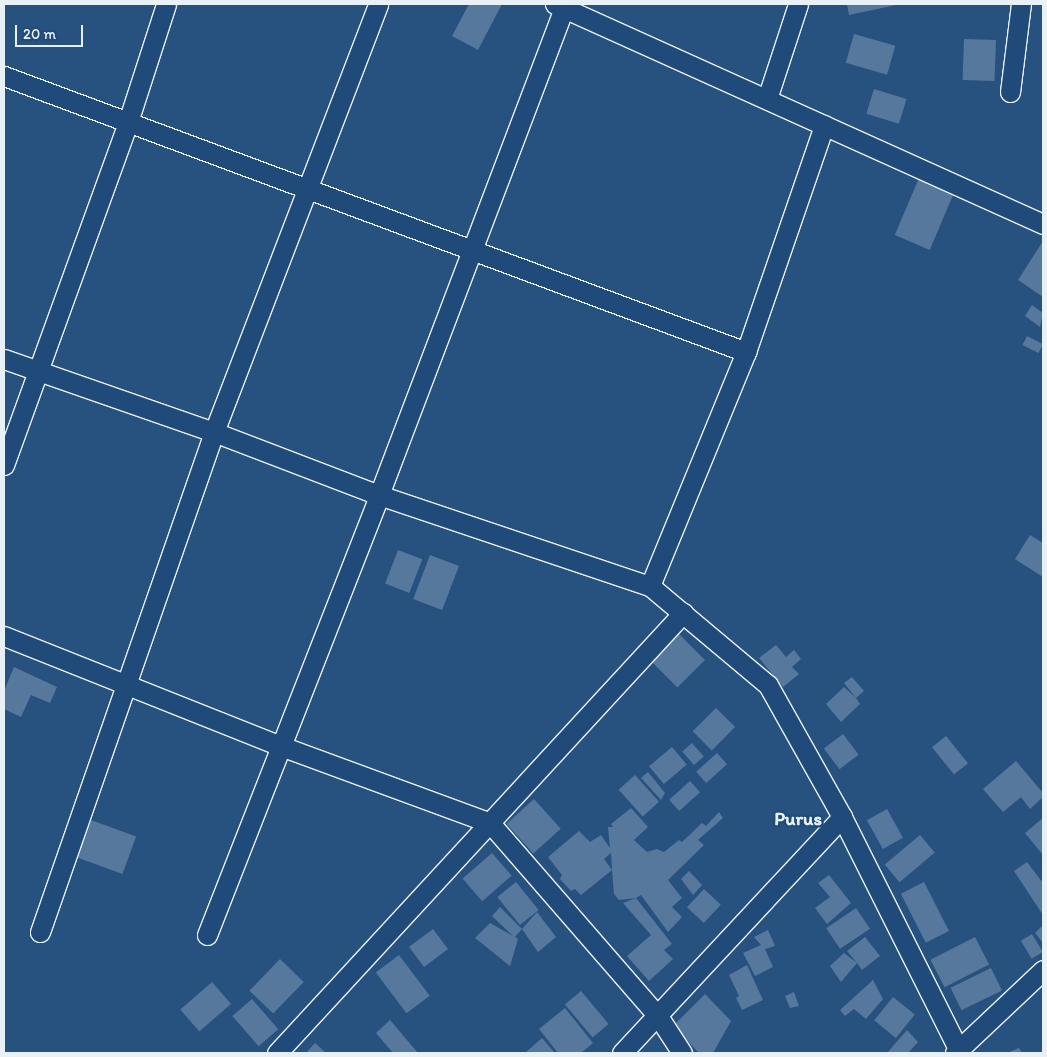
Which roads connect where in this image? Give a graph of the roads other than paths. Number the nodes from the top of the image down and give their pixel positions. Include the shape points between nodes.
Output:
1 (166, 4) edge
2 (378, 4) edge
3 (798, 4) edge
4 (1021, 4) edge
5 (560, 6) edge
6 (4, 76) edge
7 (1010, 92) dead end
8 (767, 99) junction
9 (128, 122) junction
10 (824, 125) junction
11 (307, 189) junction
12 (1043, 224) edge
13 (473, 250) junction
14 (746, 352) junction
15 (4, 359) edge
16 (38, 371) junction
17 (214, 432) junction
18 (4, 465) edge
19 (379, 495) junction
20 (650, 586) junction
21 (683, 613) junction
22 (4, 636) edge
23 (126, 685) junction
24 (281, 746) junction
25 (842, 817) junction
26 (490, 824) junction
27 (40, 932) dead end
28 (207, 935) dead end
29 (1043, 970) edge
30 (658, 1016) junction
31 (958, 1052) edge
32 (277, 1053) edge
33 (622, 1053) edge
34 (682, 1053) edge

1 - 9 street
2 - 11 street
3 - 8 street
4 - 7 street
5 - 8 street
5 - 13 street
6 - 9 street
8 - 10 street
9 - 11 street
9 - 16 street
10 - 12 street
10 - 14 street
11 - 13 street
11 - 17 street
13 - 14 street
13 - 19 street
14 - 20 street
15 - 16 street
16 - 17 street
16 - 18 street
17 - 19 street
17 - 23 street
19 - 20 street
19 - 24 street
20 - 21 street
21 - 25 street via 768,685
21 - 26 street
22 - 23 street
23 - 24 street
23 - 27 street
24 - 26 street
24 - 28 street
25 - 30 street
25 - 31 street
26 - 30 street
26 - 32 street
29 - 31 street
30 - 33 street
30 - 34 street

